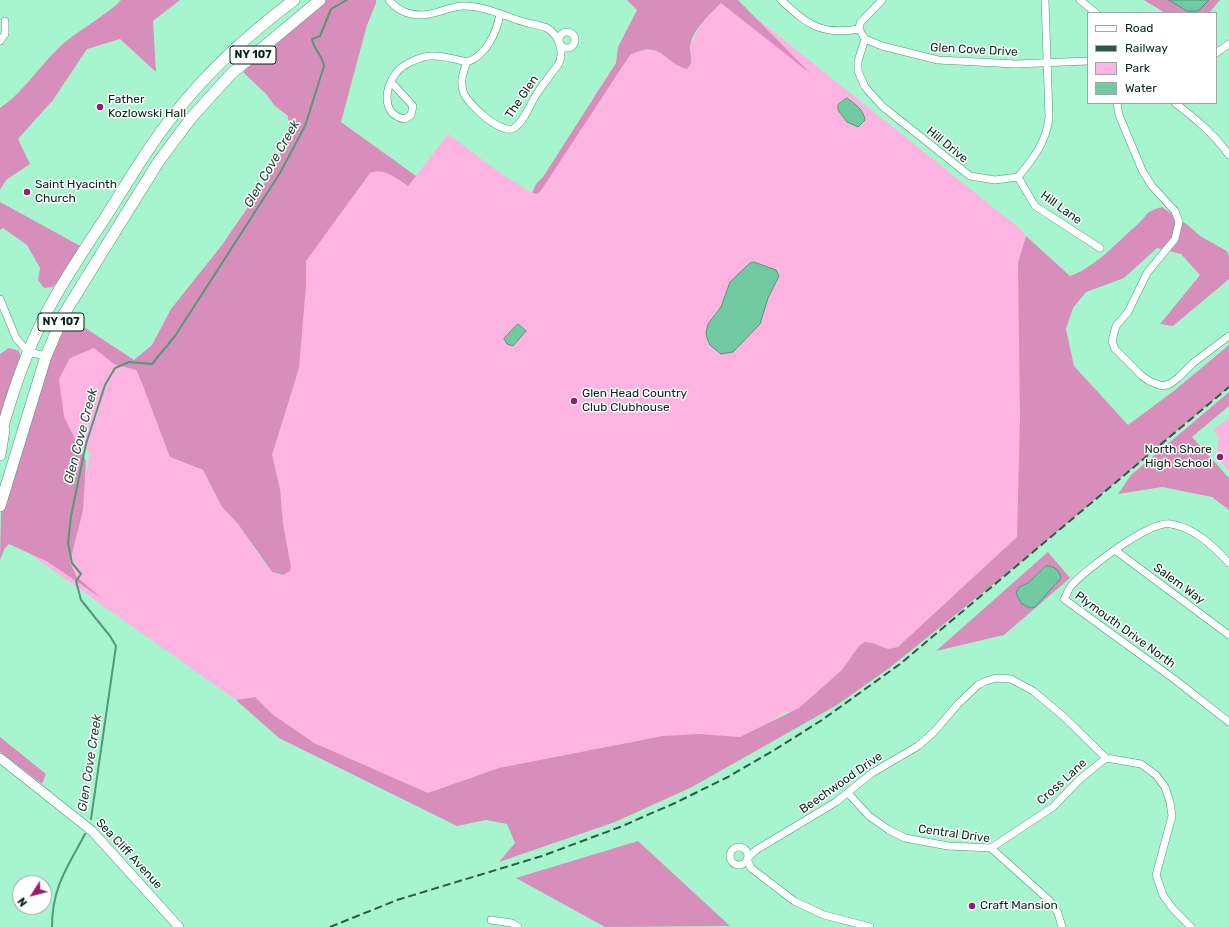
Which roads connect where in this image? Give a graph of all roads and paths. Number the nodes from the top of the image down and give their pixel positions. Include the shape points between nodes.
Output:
1 (294, 0) edge
2 (320, 0) edge
3 (389, 0) edge
4 (781, 0) edge
5 (882, 0) edge
6 (1045, 0) edge
7 (1080, 0) edge
8 (1095, 12) edge
9 (500, 14) junction
10 (5, 21) dead end
11 (859, 29) junction
12 (865, 39) junction
13 (0, 41) edge
14 (1229, 44) edge
15 (1217, 52) edge
16 (1087, 61) edge
17 (467, 62) junction
18 (1047, 63) junction
19 (228, 78) junction
20 (391, 82) junction
21 (1117, 104) edge
22 (1176, 104) edge
23 (181, 106) junction
24 (1229, 155) edge
25 (1018, 177) junction
26 (127, 182) junction
27 (140, 190) junction
28 (1100, 248) dead end
29 (0, 299) edge
30 (1229, 336) edge
31 (28, 352) junction
32 (46, 356) junction
33 (5, 419) junction
34 (0, 437) edge
35 (0, 454) edge
36 (1, 499) edge
37 (1115, 550) junction
38 (1229, 563) edge
39 (1229, 635) edge
40 (1229, 722) edge
41 (0, 758) edge
42 (1106, 758) junction
43 (848, 793) junction
44 (991, 848) junction
45 (491, 920) dead end
46 (179, 927) edge
47 (518, 927) edge
48 (870, 927) edge
49 (1062, 927) edge
50 (1191, 927) edge

1 - 23 main road, NY 107 via 224,58
2 - 19 main road, NY 107
3 - 9 street, The Glen via 403,12 420,15 462,6 482,8
4 - 11 street via 815,27 847,32
5 - 11 street via 860,23
6 - 18 street
7 - 8 street
9 - 17 street via 489,43 478,56
9 - 17 street, The Glen via 548,29 561,48 561,61 512,130 503,129 492,122 478,111 463,93 460,81
10 - 13 street via 5,34
11 - 12 street
12 - 18 street, Glen Cove Drive via 897,52 938,60
12 - 25 street, Hill Drive via 858,61 858,71 864,87 882,106 970,176 995,180
14 - 15 street
16 - 18 street, Glen Cove Drive
17 - 20 street via 443,56 422,58 399,70
18 - 25 street via 1048,130 1033,160
19 - 23 main road via 217,81 194,106 188,109
19 - 27 main road, NY 107 via 192,117
20 - 20 street via 387,106 394,114 405,119 412,115 413,106
21 - 30 street via 1119,115 1142,170 1152,186 1175,211 1179,222 1175,239 1147,273 1128,312 1116,326 1112,341 1119,354 1141,375 1162,386 1170,384
22 - 24 street via 1216,138
23 - 26 main road, NY 107
25 - 28 street, Hill Lane via 1035,206
26 - 27 main road
26 - 31 main road, NY 107 via 55,297
27 - 32 main road, NY 107 via 64,314
29 - 31 street via 12,331
31 - 32 street
31 - 33 main road, NY 107
32 - 36 main road, NY 107
33 - 34 main road, NY 107
33 - 35 main road
37 - 38 street via 1148,529 1167,523 1205,540
37 - 39 street, Salem Way
37 - 40 street, Plymouth Drive North via 1071,586 1064,599
41 - 46 street, Sea Cliff Avenue via 92,830
42 - 43 street, Beechwood Drive via 1033,691 1011,679 996,678 986,681 969,694 918,746 872,773
42 - 44 street, Cross Lane via 1080,779 1053,807
42 - 50 street via 1141,764 1156,775 1166,787 1172,816 1156,875 1170,905
43 - 44 street, Central Drive via 869,816 904,838 948,846
43 - 48 street, Beechwood Drive via 756,850 747,859 756,873 806,908
44 - 49 street, Central Drive via 1050,901
45 - 47 street via 512,923

